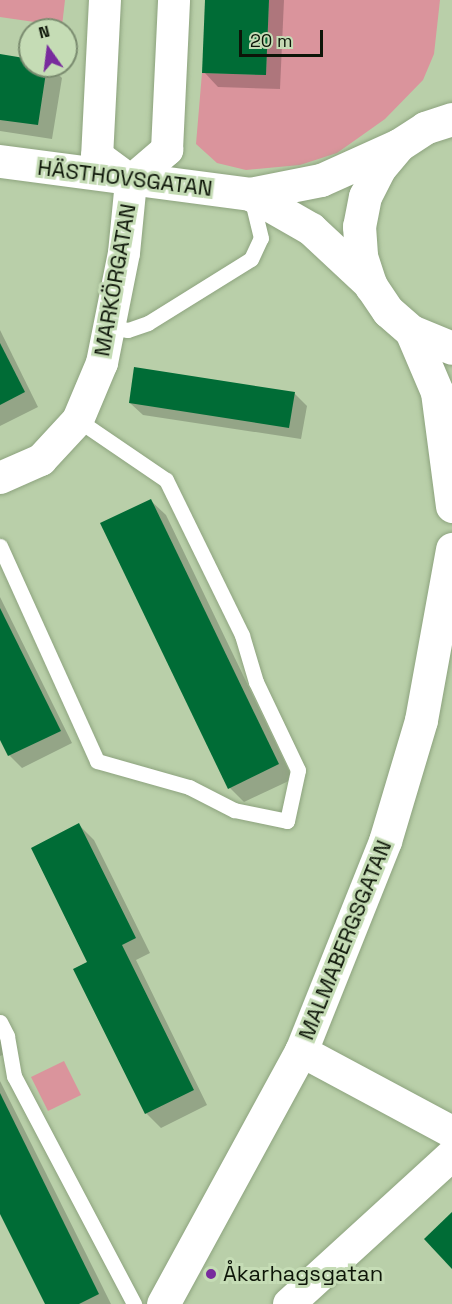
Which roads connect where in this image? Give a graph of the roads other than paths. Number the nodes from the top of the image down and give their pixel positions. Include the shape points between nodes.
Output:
1 (105, 0) edge
2 (174, 0) edge
3 (452, 119) edge
4 (399, 145) junction
5 (0, 161) edge
6 (131, 181) junction
7 (250, 194) junction
8 (371, 286) junction
9 (109, 327) junction
10 (411, 331) junction
11 (452, 348) edge
12 (78, 420) junction
13 (0, 478) edge
14 (452, 506) edge
15 (0, 546) edge
16 (452, 549) edge
17 (0, 1022) edge
18 (301, 1051) junction
19 (452, 1132) edge
20 (452, 1155) edge
21 (134, 1304) edge
22 (163, 1304) edge
23 (289, 1304) edge

1 - 6 street via 98,156
2 - 6 street via 167,150
3 - 4 main road via 425,128
4 - 7 main road, HÄSTHOVSGATAN via 321,180
4 - 8 main road via 379,169 359,226 361,256
5 - 6 main road, HÄSTHOVSGATAN
6 - 7 main road, HÄSTHOVSGATAN
6 - 9 street, MARKÖRGATAN via 124,253
7 - 8 main road, HÄSTHOVSGATAN via 311,229
7 - 9 lane via 261,238 252,259 148,323 128,330
8 - 10 main road via 388,311
9 - 12 street, MARKÖRGATAN via 102,363
10 - 11 main road
10 - 14 main road via 437,392
12 - 13 street, MARKÖRGATAN via 41,460
12 - 15 lane via 166,480 242,635 256,682 298,770 287,821 234,810 189,787 97,761
16 - 18 main road, MALMABERGSGATAN via 421,720 386,841
17 - 21 lane via 7,1036 14,1076
18 - 19 street
18 - 22 main road, MALMABERGSGATAN
20 - 23 street

